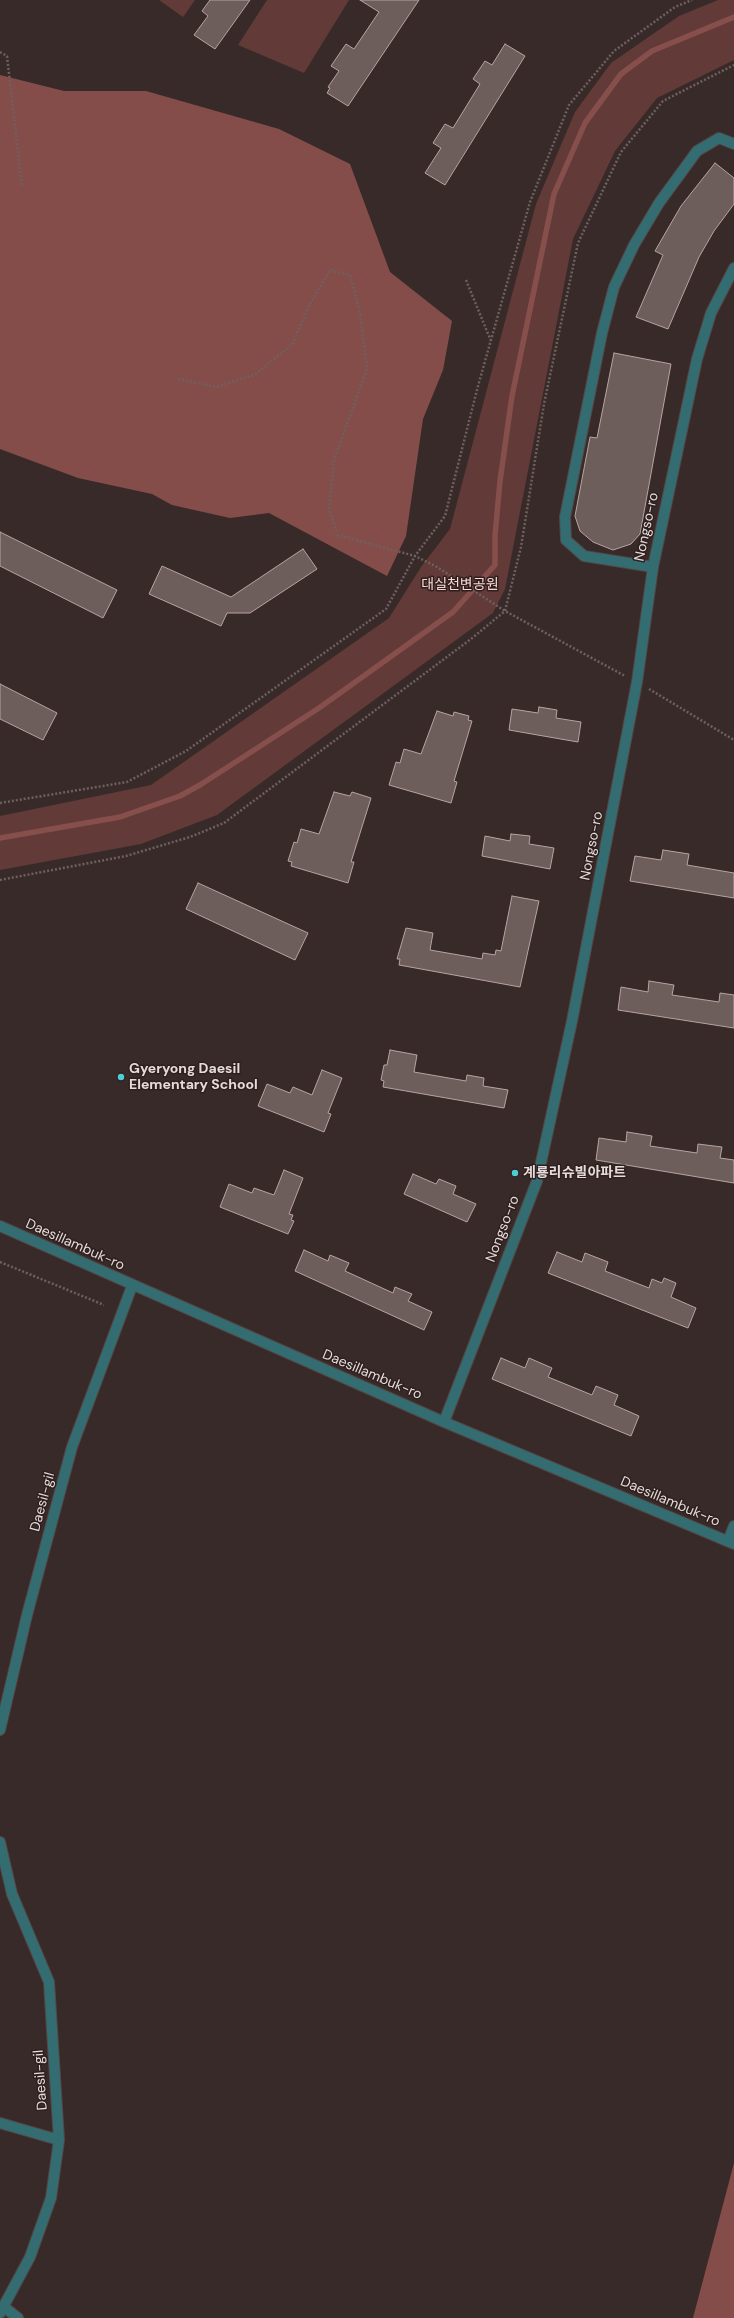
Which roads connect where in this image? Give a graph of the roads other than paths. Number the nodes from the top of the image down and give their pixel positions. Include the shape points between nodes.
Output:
1 (734, 144) edge
2 (734, 268) edge
3 (653, 568) junction
4 (0, 1226) edge
5 (132, 1286) junction
6 (444, 1422) junction
7 (734, 1526) edge
8 (731, 1543) edge
9 (0, 1730) edge
10 (0, 1842) edge
11 (0, 2124) edge
12 (59, 2140) junction
13 (2, 2310) edge
14 (18, 2318) edge

1 - 3 street via 719,138 697,151 659,203 634,245 614,287 602,333 565,517 566,540 584,556
2 - 3 street, Nongso-ro via 711,313 697,359
3 - 6 street, Nongso-ro via 637,682 572,1021 537,1181
4 - 5 street, Daesillambuk-ro
5 - 6 street, Daesillambuk-ro
5 - 9 street, Daesil-gil via 72,1447 27,1615
6 - 8 street, Daesillambuk-ro
7 - 8 street
10 - 12 street, Daesil-gil via 12,1894 49,1982
11 - 12 street
12 - 13 street, Daesil-gil via 51,2198 30,2257
13 - 14 street

